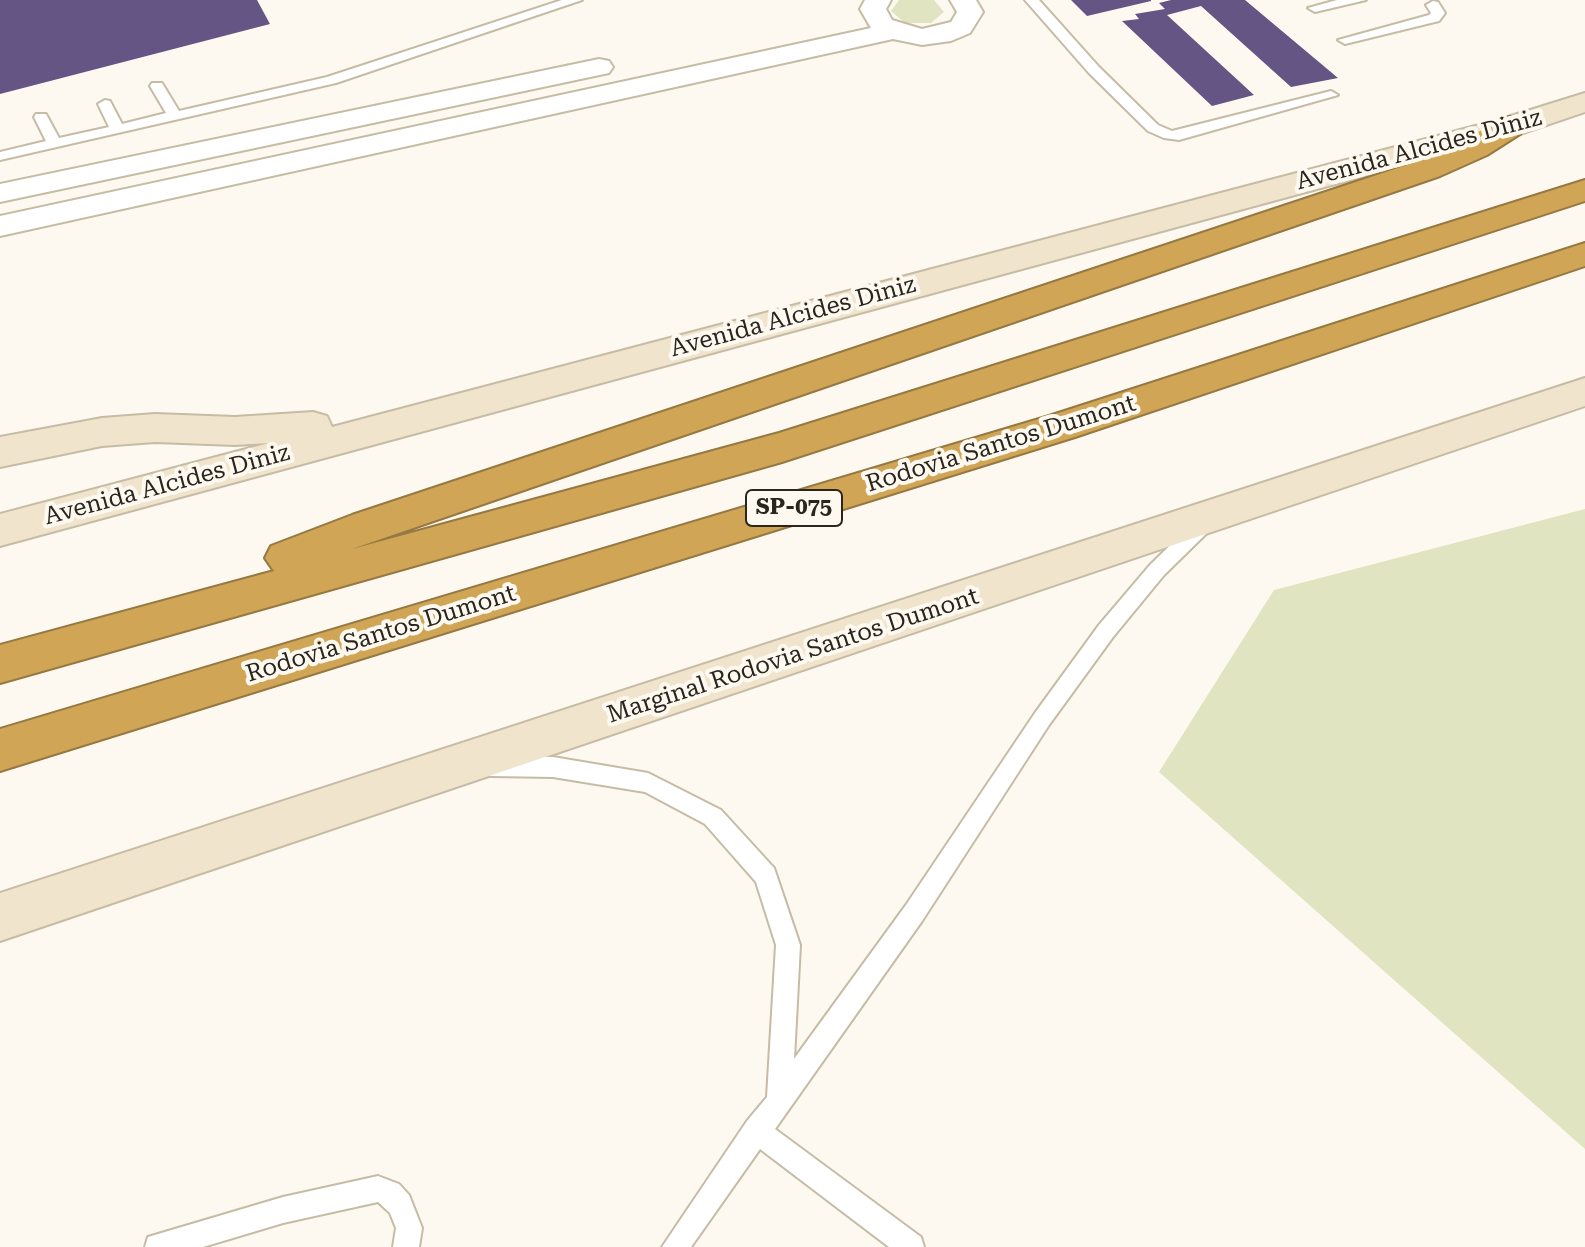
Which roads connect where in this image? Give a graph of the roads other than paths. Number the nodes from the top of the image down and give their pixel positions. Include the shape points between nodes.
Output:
1 (575, 0) edge
2 (963, 0) edge
3 (1032, 0) edge
4 (1359, 0) edge
5 (1435, 2) edge
6 (876, 5) edge
7 (1315, 8) dead end
8 (893, 31) junction
9 (1345, 40) dead end
10 (686, 49) dead end
11 (624, 62) dead end
12 (157, 86) dead end
13 (1331, 95) dead end
14 (1585, 102) edge
15 (105, 104) dead end
16 (175, 116) junction
17 (41, 117) dead end
18 (1509, 127) junction
19 (117, 129) junction
20 (55, 144) junction
21 (0, 156) edge
22 (1585, 190) edge
23 (0, 193) edge
24 (0, 226) edge
25 (1585, 254) edge
26 (1585, 392) edge
27 (422, 416) junction
28 (0, 452) edge
29 (1211, 516) junction
30 (0, 530) edge
31 (185, 610) junction
32 (0, 664) edge
33 (0, 750) edge
34 (463, 765) junction
35 (0, 917) edge
36 (780, 1097) junction
37 (756, 1130) junction
38 (158, 1247) edge
39 (406, 1247) edge
40 (675, 1247) edge
41 (911, 1247) edge

1 - 16 lane via 331,80
2 - 8 street via 968,20 951,33 922,37
3 - 13 lane via 1153,128 1169,135
4 - 7 lane
5 - 9 lane via 1434,18
6 - 8 street via 882,25
6 - 10 street
8 - 24 street
11 - 23 street
12 - 16 lane
14 - 18 main road, Avenida Alcides Diniz
15 - 19 lane
16 - 19 lane
17 - 20 lane
18 - 27 main road, Avenida Alcides Diniz
18 - 31 highway via 1428,169 367,526 271,565
19 - 20 lane
20 - 21 lane
22 - 31 highway, SP-075 via 782,447
25 - 33 highway, Rodovia Santos Dumont / SP-075 via 1061,427
26 - 29 main road, Marginal Rodovia Santos Dumont
27 - 28 main road via 235,431 102,432
27 - 30 main road, Avenida Alcides Diniz
29 - 34 main road, Marginal Rodovia Santos Dumont
29 - 36 lane via 1106,631 914,913
31 - 32 highway, SP-075
34 - 35 main road, Marginal Rodovia Santos Dumont
34 - 36 lane via 553,767 648,783 713,817 766,876 788,945
36 - 37 lane
37 - 40 lane
37 - 41 lane
38 - 39 lane via 378,1189 400,1204 409,1228

